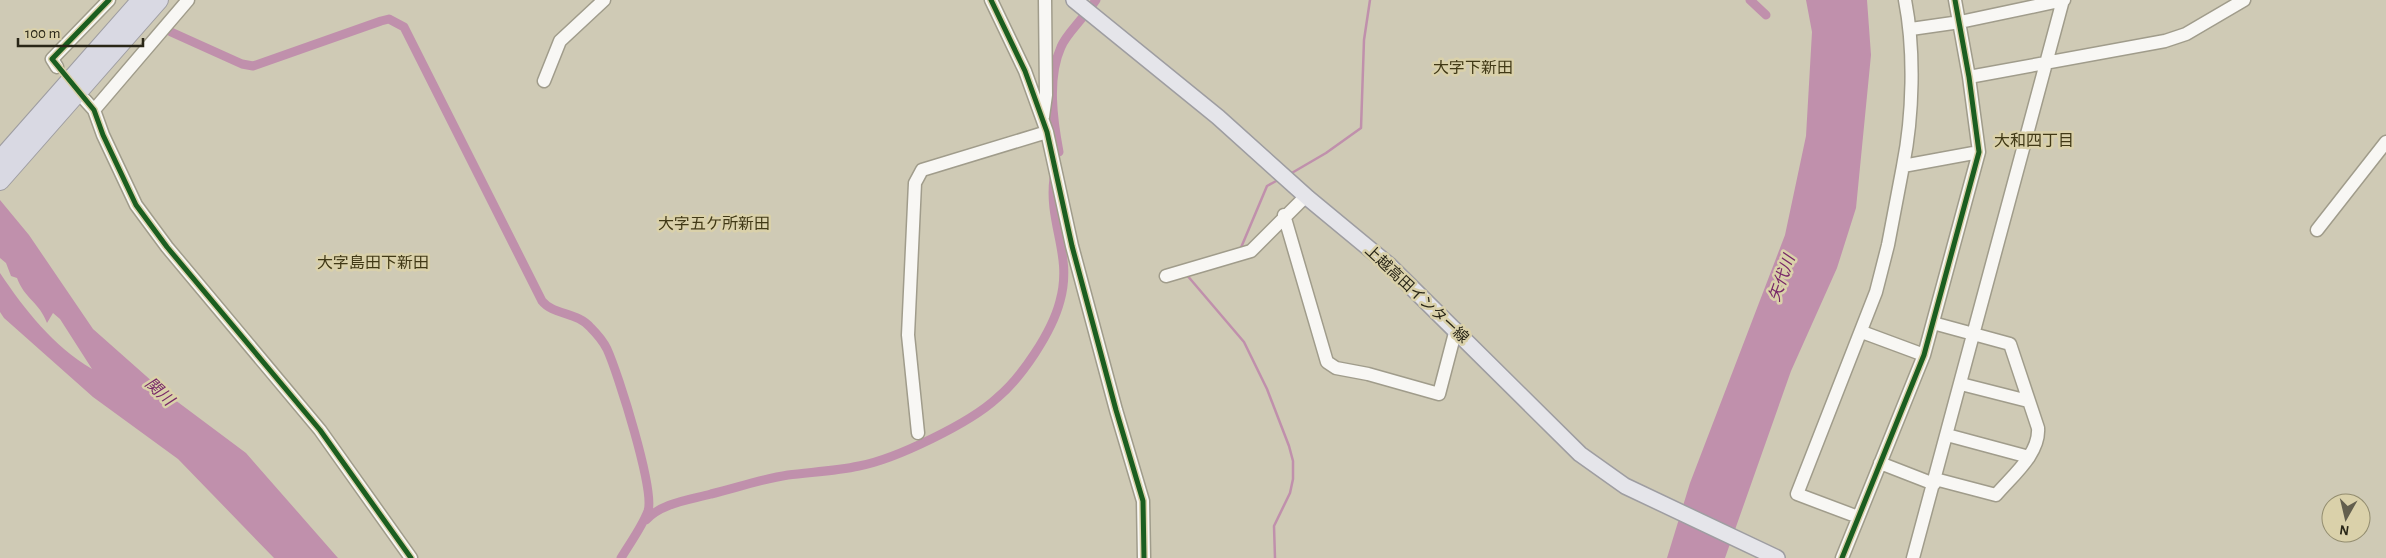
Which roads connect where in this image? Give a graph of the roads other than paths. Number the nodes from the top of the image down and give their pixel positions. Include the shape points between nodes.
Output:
1 (109, 0) edge
2 (141, 0) edge
3 (159, 0) edge
4 (188, 0) edge
5 (604, 0) edge
6 (992, 0) edge
7 (1045, 0) edge
8 (1074, 0) edge
9 (1905, 0) edge
10 (1955, 0) edge
11 (2063, 0) edge
12 (2244, 0) edge
13 (1960, 22) junction
14 (1911, 29) junction
15 (2045, 64) junction
16 (57, 67) dead end
17 (1969, 77) junction
18 (544, 81) dead end
19 (51, 112) junction
20 (1043, 119) junction
21 (1047, 132) junction
22 (2386, 142) edge
23 (1978, 152) junction
24 (0, 160) edge
25 (1903, 166) junction
26 (0, 182) edge
27 (1306, 196) junction
28 (1284, 215) junction
29 (2317, 230) dead end
30 (1166, 276) dead end
31 (1933, 323) junction
32 (1456, 329) junction
33 (1862, 332) junction
34 (1974, 334) junction
35 (1924, 355) junction
36 (1961, 384) junction
37 (2028, 401) junction
38 (918, 433) dead end
39 (1947, 435) junction
40 (2029, 457) junction
41 (1880, 463) junction
42 (1934, 482) junction
43 (1858, 516) junction
44 (411, 558) edge
45 (1144, 558) edge
46 (1777, 558) edge
47 (1842, 558) edge
48 (1913, 558) edge

1 - 16 street via 52,59
2 - 19 highway
3 - 19 highway
4 - 44 street via 89,105 136,205 166,247 320,430
5 - 18 street via 560,41
6 - 20 street
7 - 20 street via 1046,95
8 - 27 main road, 上越高田インター線 via 1218,117
9 - 14 street
10 - 13 street
11 - 13 street
11 - 15 street
12 - 15 street via 2186,34 2165,41
13 - 14 street
13 - 17 street
14 - 25 street via 1910,94
15 - 17 street
15 - 34 street
17 - 23 street
19 - 24 highway
19 - 26 highway
20 - 21 street
21 - 38 street via 922,170 915,183 908,335
21 - 45 street via 1072,246 1143,501
22 - 29 street
23 - 25 street
23 - 31 street
25 - 33 street via 1884,266
27 - 28 street
27 - 32 main road, 上越高田インター線 via 1389,265
28 - 30 street via 1250,251
28 - 32 street via 1327,362 1336,368 1439,394
31 - 34 street
31 - 35 street
32 - 46 main road, 上越高田インター線 via 1580,454 1625,486
33 - 35 street
33 - 43 street via 1797,494
34 - 36 street
34 - 37 street via 2010,344
35 - 41 street
36 - 37 street
36 - 39 street
37 - 40 street via 2038,437
39 - 40 street
39 - 42 street
40 - 42 street via 1996,495
41 - 42 street
41 - 43 street
42 - 48 street
43 - 47 street

